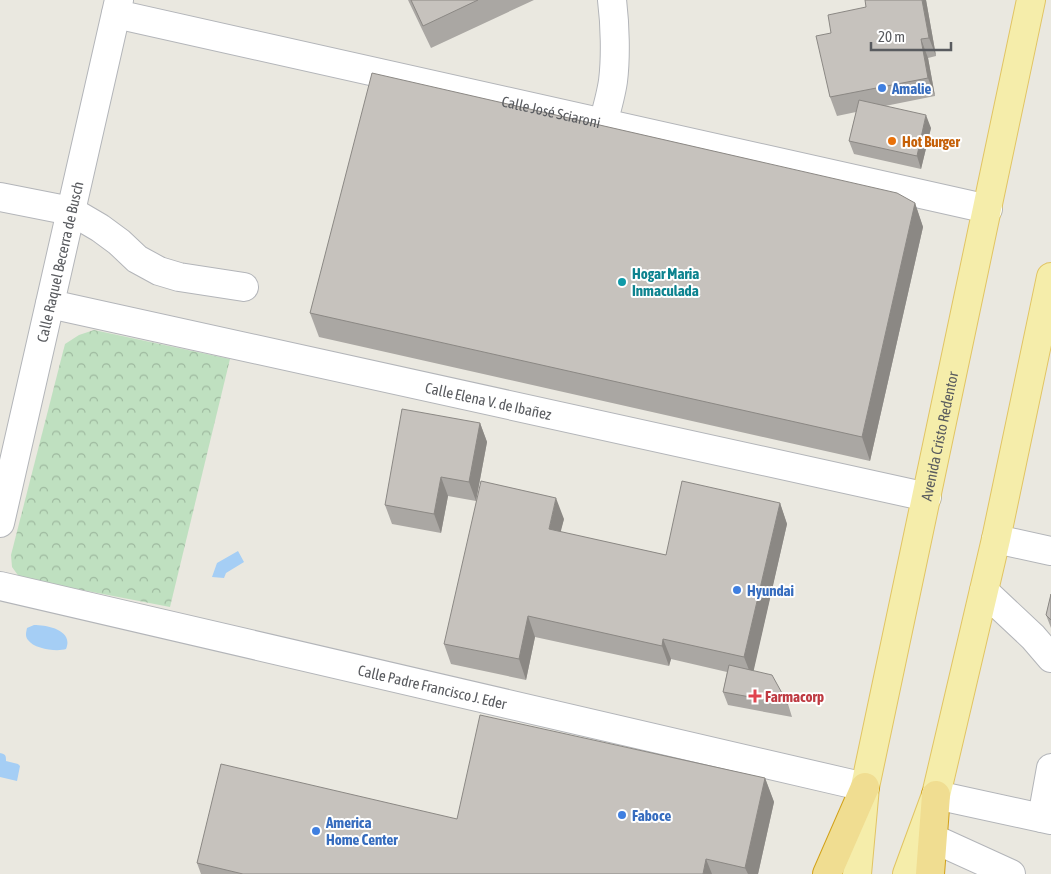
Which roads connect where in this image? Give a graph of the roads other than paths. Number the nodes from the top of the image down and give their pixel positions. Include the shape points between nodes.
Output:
1 (612, 0) edge
2 (1031, 0) edge
3 (118, 7) edge
4 (603, 122) junction
5 (0, 197) edge
6 (988, 209) junction
7 (71, 211) junction
8 (1051, 277) edge
9 (244, 287) dead end
10 (50, 304) junction
11 (8, 450) edge
12 (927, 497) junction
13 (0, 523) edge
14 (996, 539) junction
15 (1051, 551) edge
16 (0, 586) edge
17 (984, 591) junction
18 (1051, 658) edge
19 (1051, 768) edge
20 (865, 787) junction
21 (936, 795) junction
22 (1046, 819) edge
23 (932, 838) junction
24 (827, 874) edge
25 (857, 874) edge
26 (908, 874) edge
27 (930, 874) edge
28 (1011, 874) edge

1 - 4 street via 613,80
2 - 6 main road, Avenida Cristo Redentor
3 - 4 street, Calle José Sciaroni
3 - 7 street, Calle Raquel Becerra de Busch
4 - 6 street, Calle José Sciaroni
5 - 7 street
6 - 12 main road, Avenida Cristo Redentor
7 - 9 street via 159,271
7 - 10 street, Calle Raquel Becerra de Busch
8 - 14 main road
10 - 11 street, Calle Raquel Becerra de Busch
10 - 12 street, Calle Elena V. de Ibañez
11 - 13 street, Calle Raquel Becerra de Busch
12 - 20 main road, Avenida Cristo Redentor
14 - 15 street
14 - 17 main road
16 - 20 street, Calle Padre Francisco J. Eder
17 - 18 street
17 - 21 main road
19 - 22 street
20 - 24 highway
20 - 25 main road, Avenida Cristo Redentor
21 - 22 street
21 - 23 highway
21 - 26 main road
23 - 27 highway
23 - 28 street

